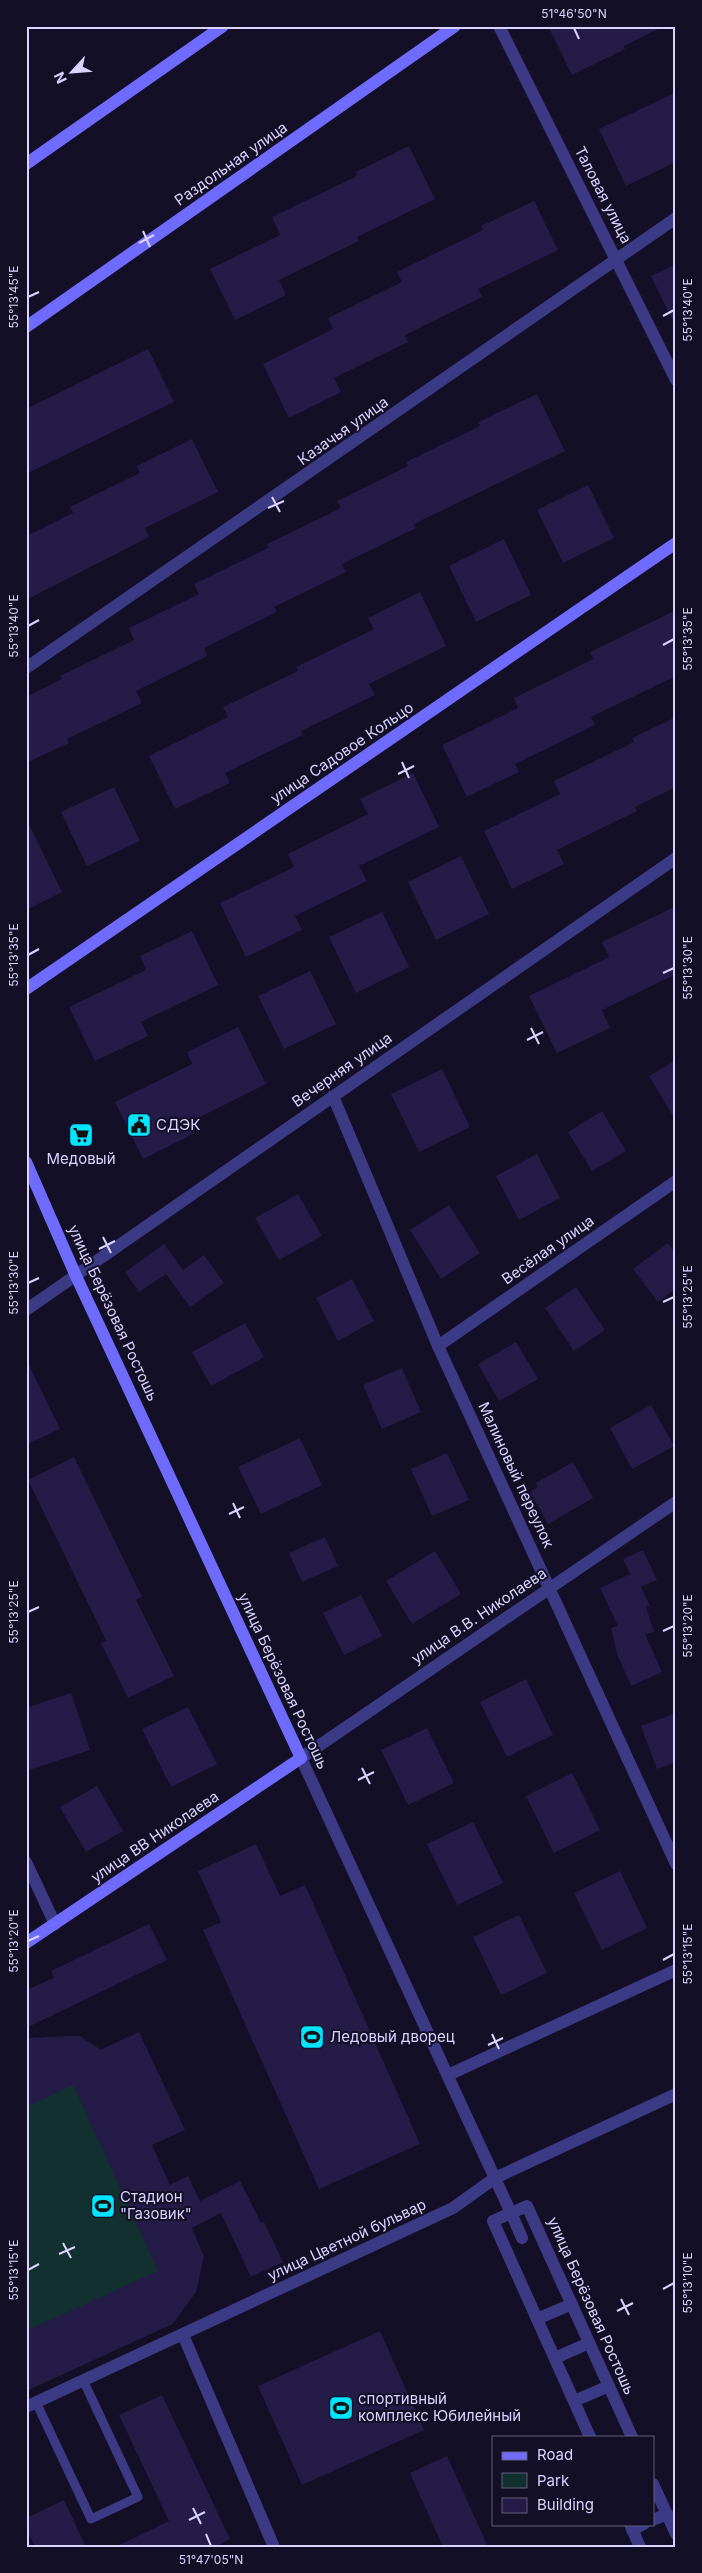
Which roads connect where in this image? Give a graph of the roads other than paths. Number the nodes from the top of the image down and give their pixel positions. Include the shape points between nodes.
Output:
1 (223, 26) edge
2 (455, 26) edge
3 (499, 26) edge
4 (26, 164) edge
5 (676, 218) edge
6 (617, 260) junction
7 (26, 328) edge
8 (676, 380) edge
9 (676, 543) edge
10 (26, 668) edge
11 (676, 858) edge
12 (26, 989) edge
13 (333, 1096) junction
14 (26, 1162) edge
15 (676, 1181) edge
16 (76, 1276) junction
17 (26, 1310) edge
18 (438, 1346) junction
19 (676, 1502) edge
20 (550, 1588) junction
21 (301, 1758) junction
22 (26, 1862) edge
23 (676, 1864) edge
24 (55, 1924) junction
25 (26, 1943) edge
26 (676, 1970) edge
27 (448, 2075) junction
28 (676, 2094) edge
29 (495, 2178) junction
30 (511, 2213) junction
31 (538, 2230) junction
32 (522, 2238) junction
33 (504, 2246) junction
34 (572, 2304) junction
35 (537, 2320) junction
36 (183, 2335) junction
37 (589, 2343) junction
38 (555, 2358) junction
39 (83, 2380) junction
40 (608, 2386) junction
41 (574, 2401) junction
42 (31, 2405) edge
43 (590, 2436) edge
44 (630, 2436) edge
45 (654, 2486) edge
46 (667, 2514) junction
47 (654, 2520) edge
48 (631, 2527) edge
49 (676, 2534) edge
50 (274, 2547) edge
51 (640, 2547) edge

1 - 4 street
2 - 7 street, Раздольная улица
3 - 6 street, Таловая улица
5 - 6 street, Казачья улица
6 - 8 street, Таловая улица
6 - 10 street, Казачья улица
9 - 12 street, улица Садовое Кольцо
11 - 13 street, Вечерняя улица
13 - 16 street, Вечерняя улица
13 - 18 street, Малиновый переулок
14 - 16 street, улица Берёзовая Ростошь
15 - 18 street, Весёлая улица
16 - 17 street, Вечерняя улица
16 - 21 street, улица Берёзовая Ростошь
18 - 20 street, Малиновый переулок
19 - 20 street, улица В.В. Николаева
20 - 21 street, улица В.В. Николаева
20 - 23 street, Малиновый переулок
21 - 24 street, улица ВВ Николаева
21 - 27 street, улица Берёзовая Ростошь
22 - 24 street
24 - 25 street, улица ВВ Николаева
26 - 27 street
27 - 29 street, улица Берёзовая Ростошь
28 - 29 street, улица Цветной бульвар
29 - 30 street, улица Берёзовая Ростошь
29 - 36 street, улица Цветной бульвар via 453,2208
30 - 31 street, улица Берёзовая Ростошь via 527,2206
30 - 32 street
30 - 33 street via 493,2221
31 - 32 street
31 - 34 street, улица Берёзовая Ростошь
32 - 33 street
33 - 35 street
34 - 35 street
34 - 37 street, улица Берёзовая Ростошь
35 - 38 street
36 - 39 street, улица Цветной бульвар
36 - 50 street
37 - 38 street
37 - 40 street, улица Берёзовая Ростошь
38 - 41 street
39 - 42 street, улица Цветной бульвар
39 - 42 lane via 138,2497 92,2519
40 - 41 street
40 - 44 street, улица Берёзовая Ростошь
41 - 43 street
45 - 46 street
46 - 47 street
46 - 49 street
48 - 51 street

